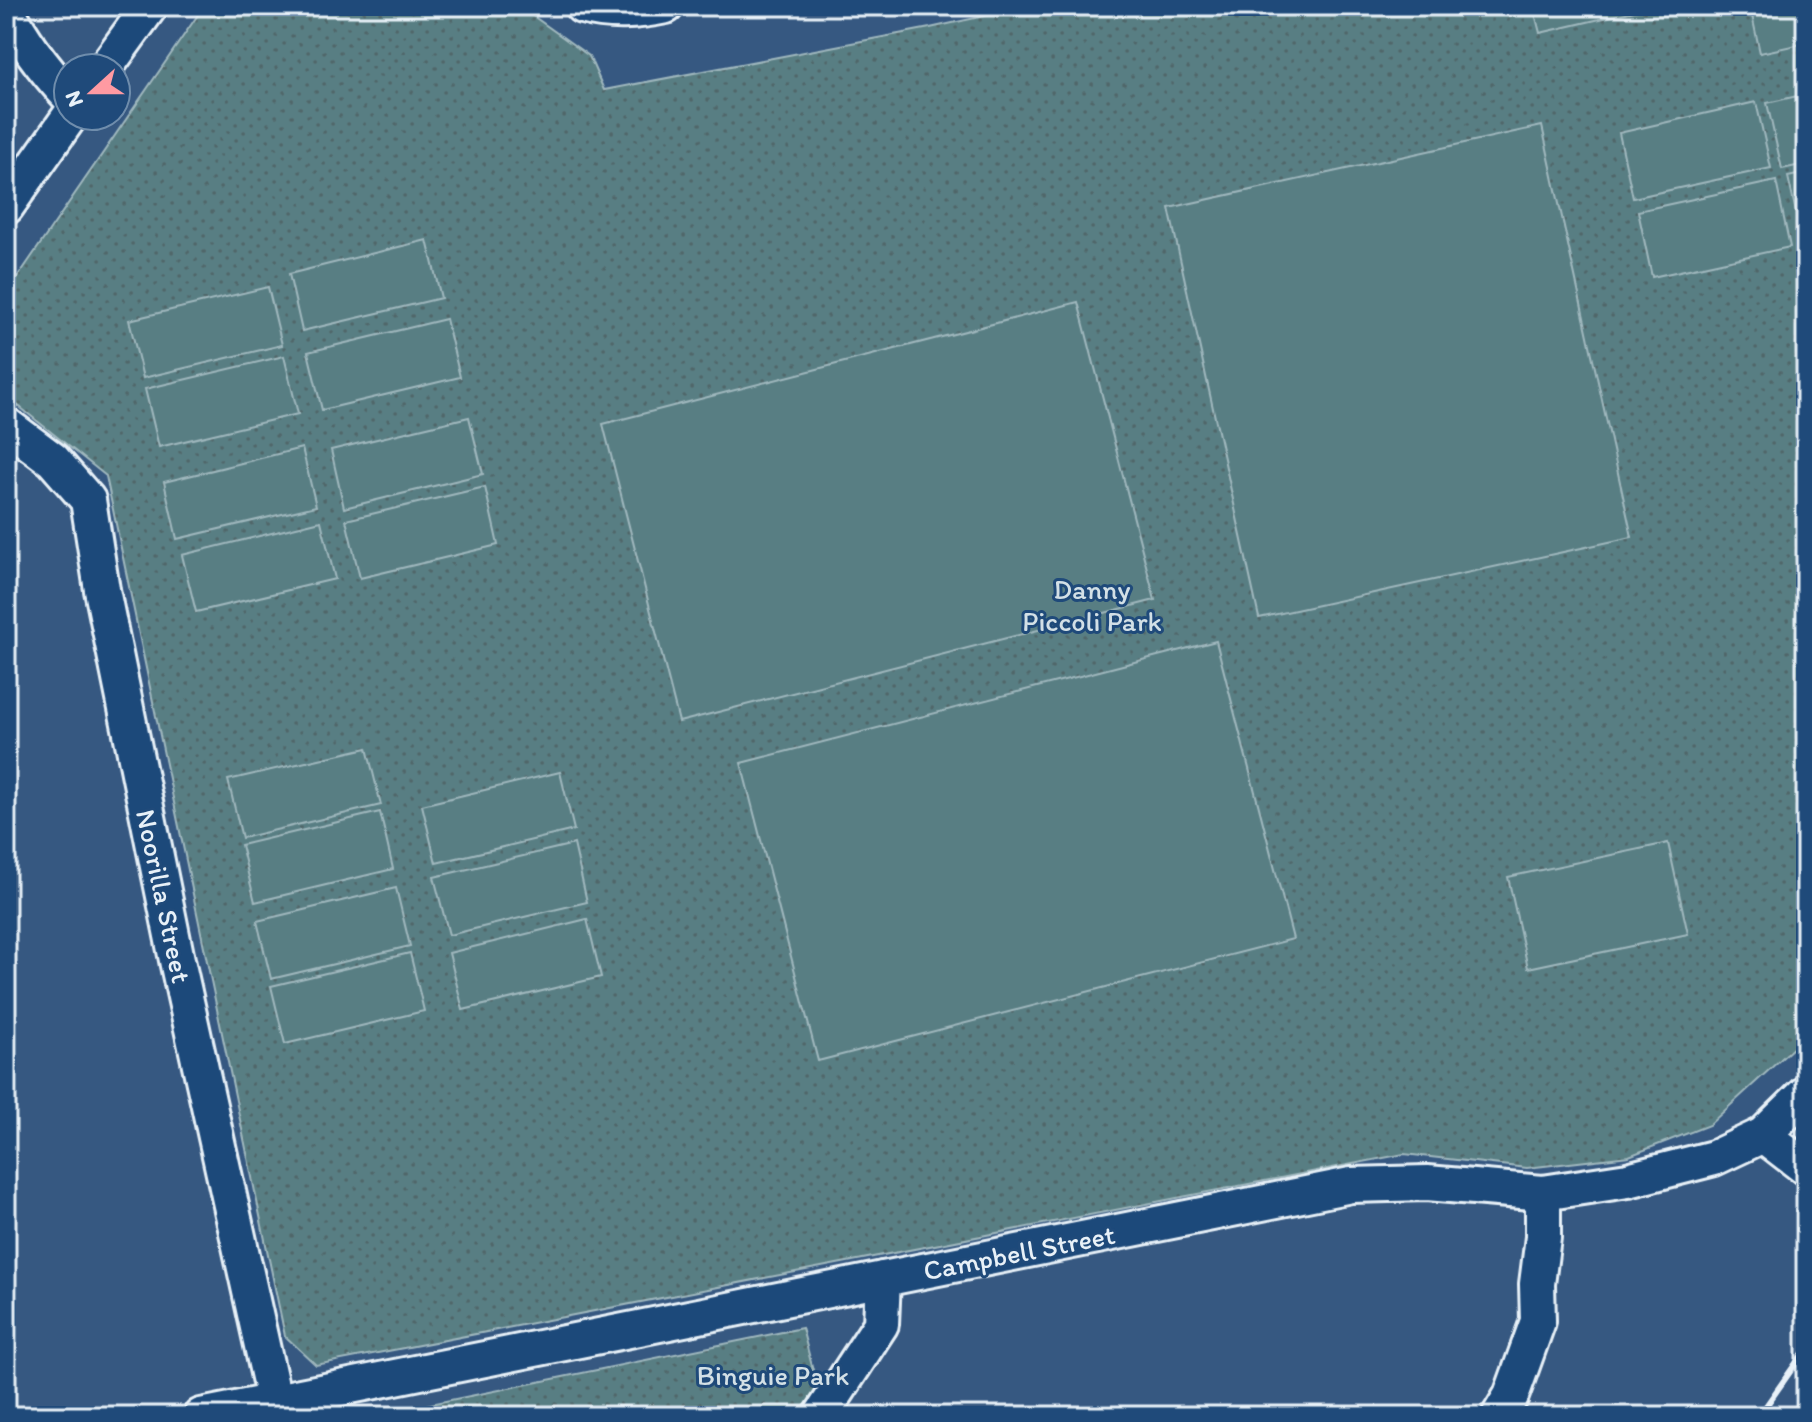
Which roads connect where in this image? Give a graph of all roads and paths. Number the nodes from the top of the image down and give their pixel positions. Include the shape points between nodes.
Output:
1 (150, 6) edge
2 (582, 6) edge
3 (666, 6) edge
4 (6, 8) edge
5 (117, 52) edge
6 (52, 78) edge
7 (59, 132) edge
8 (6, 207) edge
9 (6, 425) edge
10 (1806, 1093) edge
11 (1763, 1135) junction
12 (1806, 1168) edge
13 (1543, 1193) junction
14 (883, 1279) junction
15 (274, 1400) junction
16 (201, 1416) edge
17 (821, 1416) edge
18 (1499, 1416) edge

1 - 5 street
2 - 3 street via 604,12
4 - 6 street
7 - 8 street
9 - 15 street, Noorilla Street via 53,460 88,500 178,965
10 - 11 street, Campbell Street
11 - 12 street
11 - 13 street, Campbell Street via 1714,1158 1628,1180
13 - 14 street, Campbell Street via 1427,1183 1351,1185
13 - 18 street via 1538,1321
14 - 15 street, Campbell Street
14 - 17 street via 881,1324
15 - 16 street, Campbell Street

